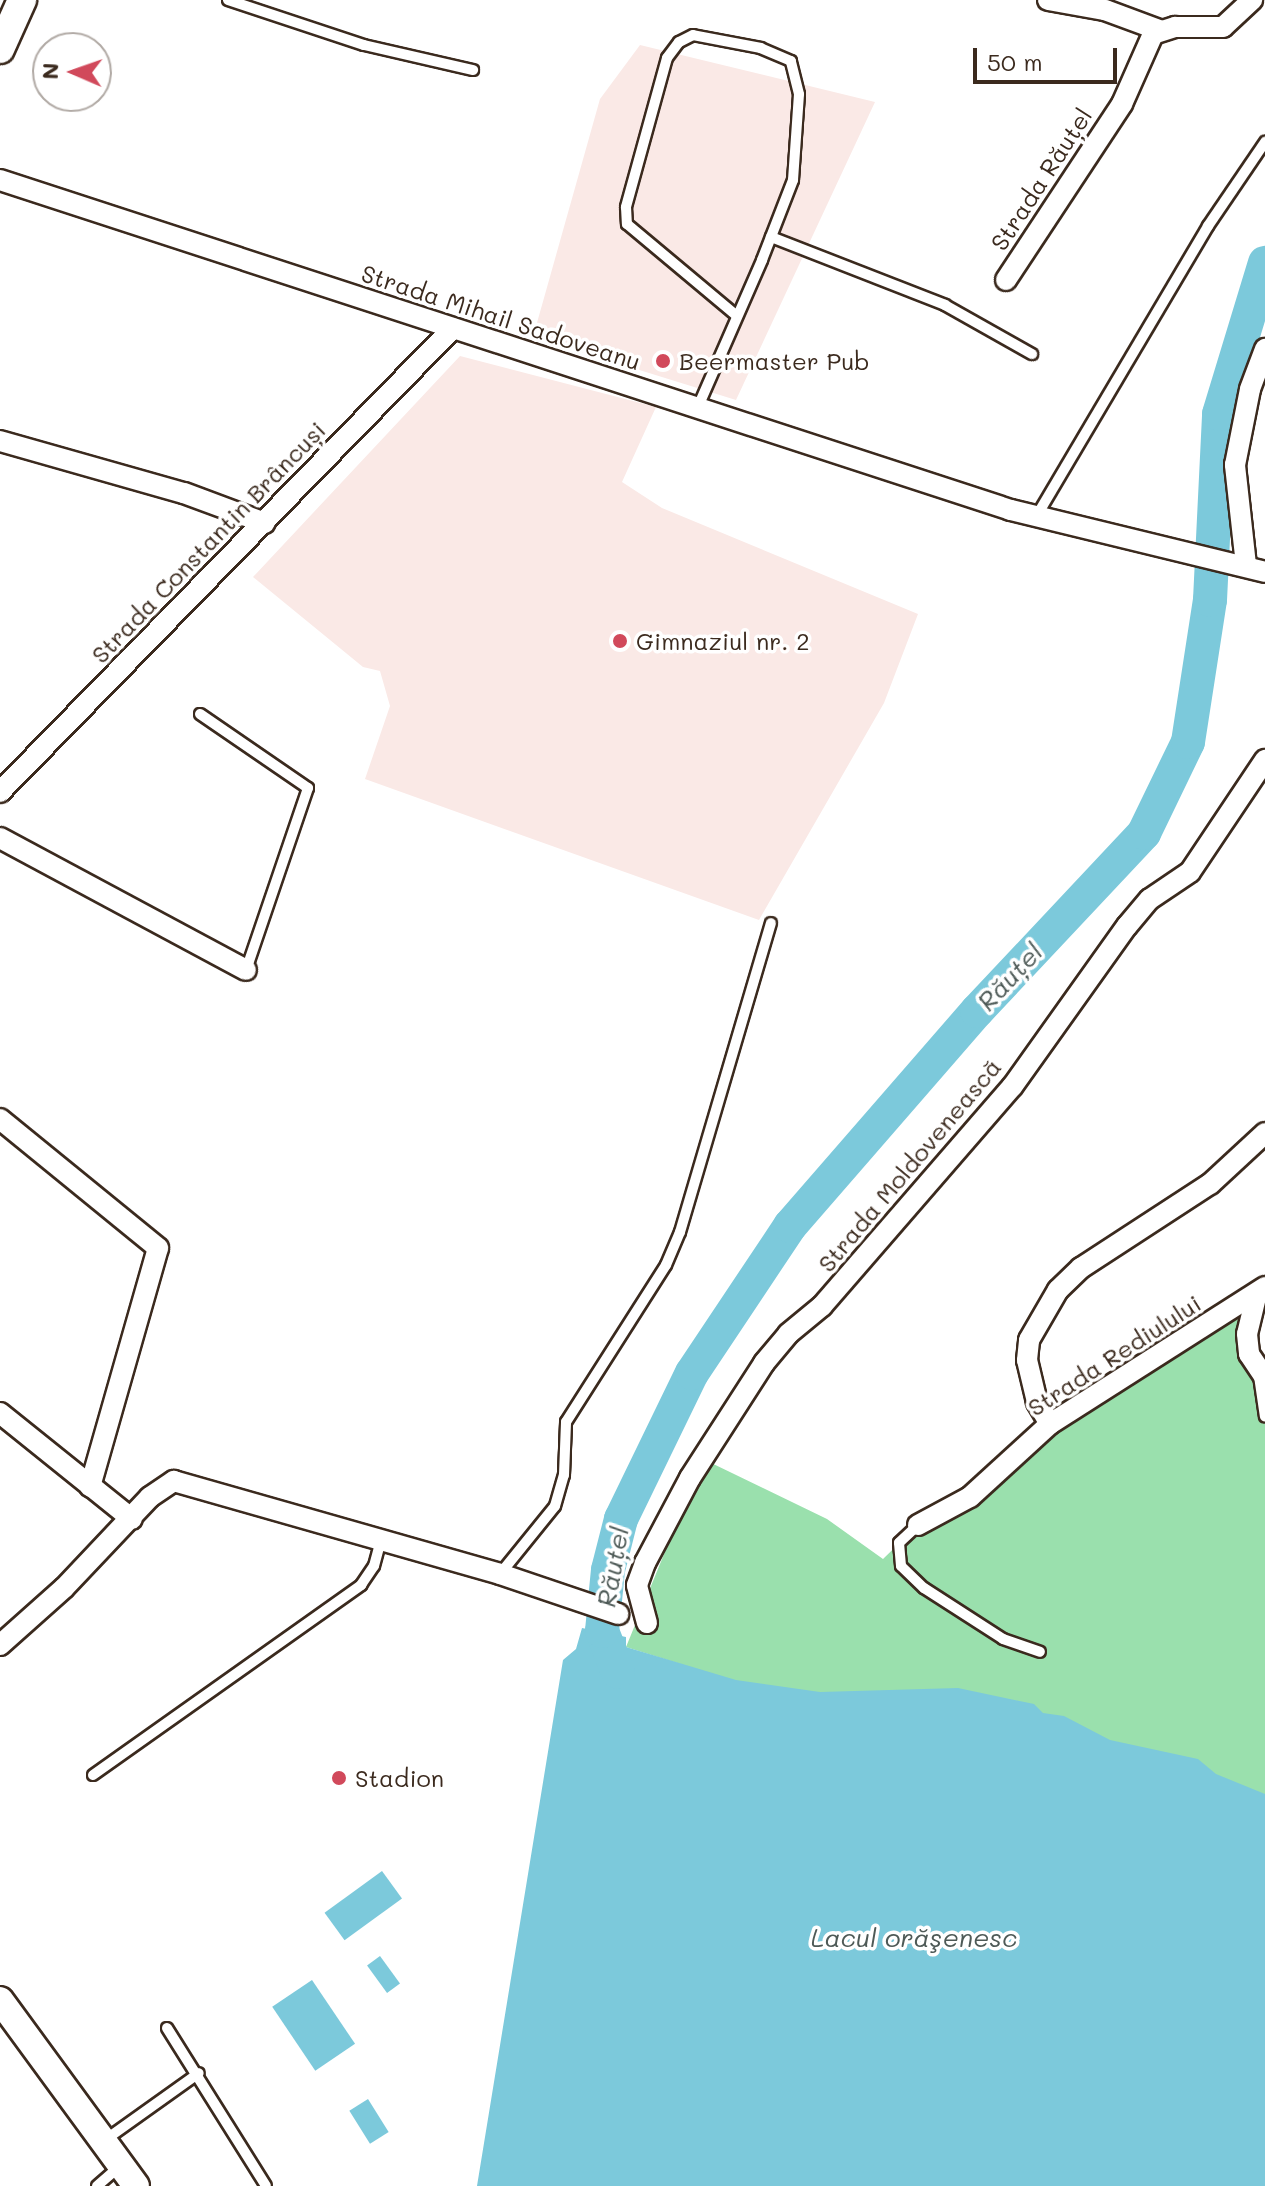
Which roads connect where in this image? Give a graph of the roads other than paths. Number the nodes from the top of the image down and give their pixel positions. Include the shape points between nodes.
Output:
1 (22, 0) edge
2 (228, 0) edge
3 (1048, 0) edge
4 (1252, 0) edge
5 (1159, 30) junction
6 (0, 49) edge
7 (473, 70) dead end
8 (1265, 142) edge
9 (0, 180) edge
10 (771, 237) junction
11 (1006, 280) dead end
12 (737, 316) junction
13 (453, 328) junction
14 (1265, 349) edge
15 (1032, 354) dead end
16 (697, 409) junction
17 (0, 441) edge
18 (1036, 517) junction
19 (265, 523) junction
20 (1249, 567) edge
21 (200, 714) dead end
22 (1265, 760) edge
23 (0, 792) edge
24 (0, 838) edge
25 (771, 923) dead end
26 (246, 970) joint
27 (0, 1119) edge
28 (1265, 1133) edge
29 (1261, 1290) edge
30 (1262, 1376) edge
31 (0, 1413) edge
32 (1265, 1417) edge
33 (1050, 1424) junction
34 (90, 1486) junction
35 (132, 1519) junction
36 (918, 1525) joint
37 (381, 1540) junction
38 (500, 1574) junction
39 (618, 1614) dead end
40 (647, 1623) dead end
41 (0, 1645) edge
42 (1040, 1652) dead end
43 (93, 1775) dead end
44 (0, 2000) edge
45 (167, 2028) dead end
46 (199, 2073) junction
47 (103, 2141) junction
48 (128, 2176) edge
49 (97, 2186) edge
50 (266, 2186) edge

1 - 6 main road
2 - 7 lane via 364,45
3 - 5 street via 1114,13
4 - 5 street via 1223,27
5 - 11 street, Strada Răuțel via 1148,41 1122,104
8 - 18 lane via 1208,226
9 - 13 street, Strada Mihail Sadoveanu
10 - 12 lane
10 - 12 lane via 798,161 798,76 791,61 761,48 693,35 679,42 667,58 626,207 627,224
10 - 15 lane via 945,305
12 - 16 lane
13 - 16 street, Strada Mihail Sadoveanu
13 - 19 street, Strada Constantin Brâncuși
14 - 20 street via 1250,389 1235,465
16 - 18 street, Strada Mihail Sadoveanu
17 - 19 street via 184,493
18 - 20 street, Strada Mihail Sadoveanu
19 - 23 street, Strada Constantin Brâncuși
21 - 26 lane via 308,788
22 - 40 street, Strada Moldovenească via 1190,872 1150,899 1127,926 1012,1087 822,1306 764,1363 690,1478 645,1563 637,1585
24 - 26 street
25 - 38 lane via 701,1174 671,1254 566,1422 564,1475 555,1506
27 - 34 street via 158,1248
28 - 33 street via 1210,1184 1102,1253 1058,1290 1029,1340 1027,1360 1037,1402
29 - 30 street via 1247,1334
29 - 33 street, Strada Rediulului
30 - 32 lane
31 - 34 street
33 - 36 street, Strada Rediulului via 970,1497
34 - 35 street
35 - 37 street via 168,1483 195,1485
35 - 41 street
36 - 42 lane via 899,1543 901,1566 924,1588 1003,1639
37 - 38 street
37 - 43 lane via 361,1585
38 - 39 street
44 - 47 street
45 - 46 lane
46 - 47 lane
46 - 50 lane
47 - 48 street
48 - 49 lane

